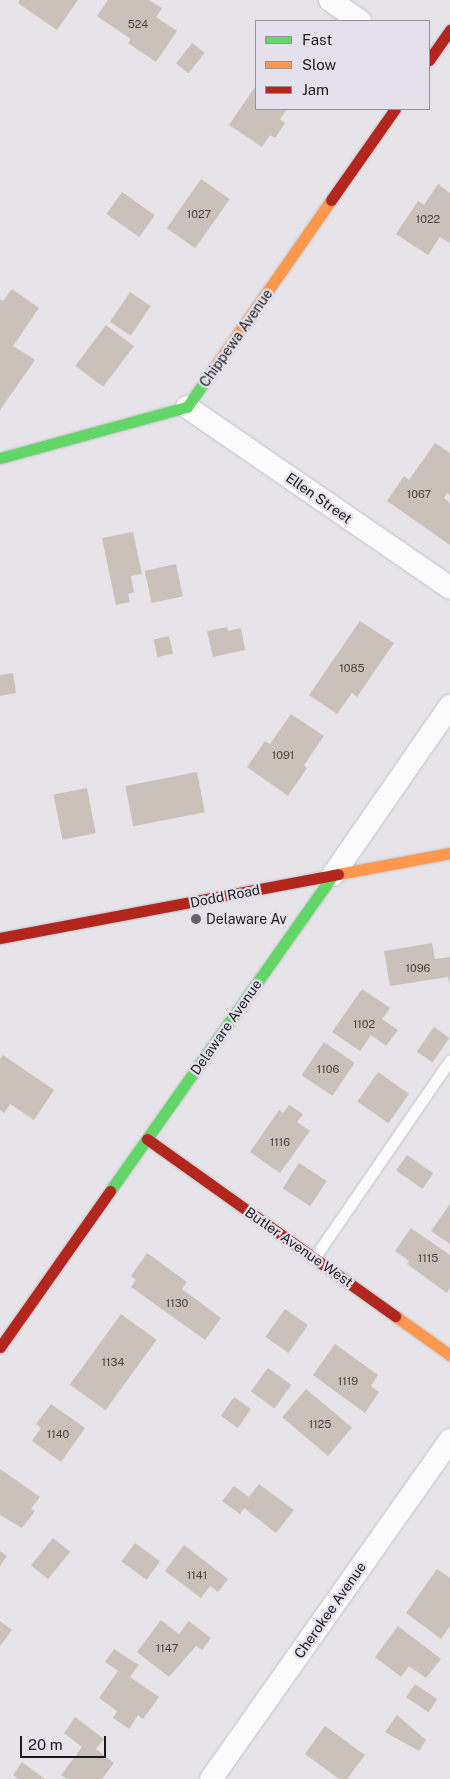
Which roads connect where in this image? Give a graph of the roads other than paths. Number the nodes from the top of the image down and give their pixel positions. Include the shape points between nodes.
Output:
1 (330, 0) edge
2 (359, 20) edge
3 (450, 30) edge
4 (430, 59) edge
5 (394, 110) edge
6 (188, 407) junction
7 (0, 458) edge
8 (450, 588) edge
9 (450, 706) edge
10 (450, 853) edge
11 (333, 876) junction
12 (0, 938) edge
13 (450, 1060) edge
14 (147, 1139) junction
15 (314, 1258) junction
16 (0, 1347) edge
17 (450, 1354) edge
18 (450, 1440) edge
19 (210, 1779) edge

1 - 2 street
3 - 4 street
5 - 6 street, Chippewa Avenue
6 - 7 street
6 - 8 street, Ellen Street
9 - 11 street, Delaware Avenue
10 - 11 street, Dodd Road
11 - 12 street, Dodd Road
11 - 14 street, Delaware Avenue
13 - 15 lane
14 - 15 street, Butler Avenue West
14 - 16 street, Delaware Avenue
15 - 17 street, Butler Avenue West
18 - 19 street, Cherokee Avenue

